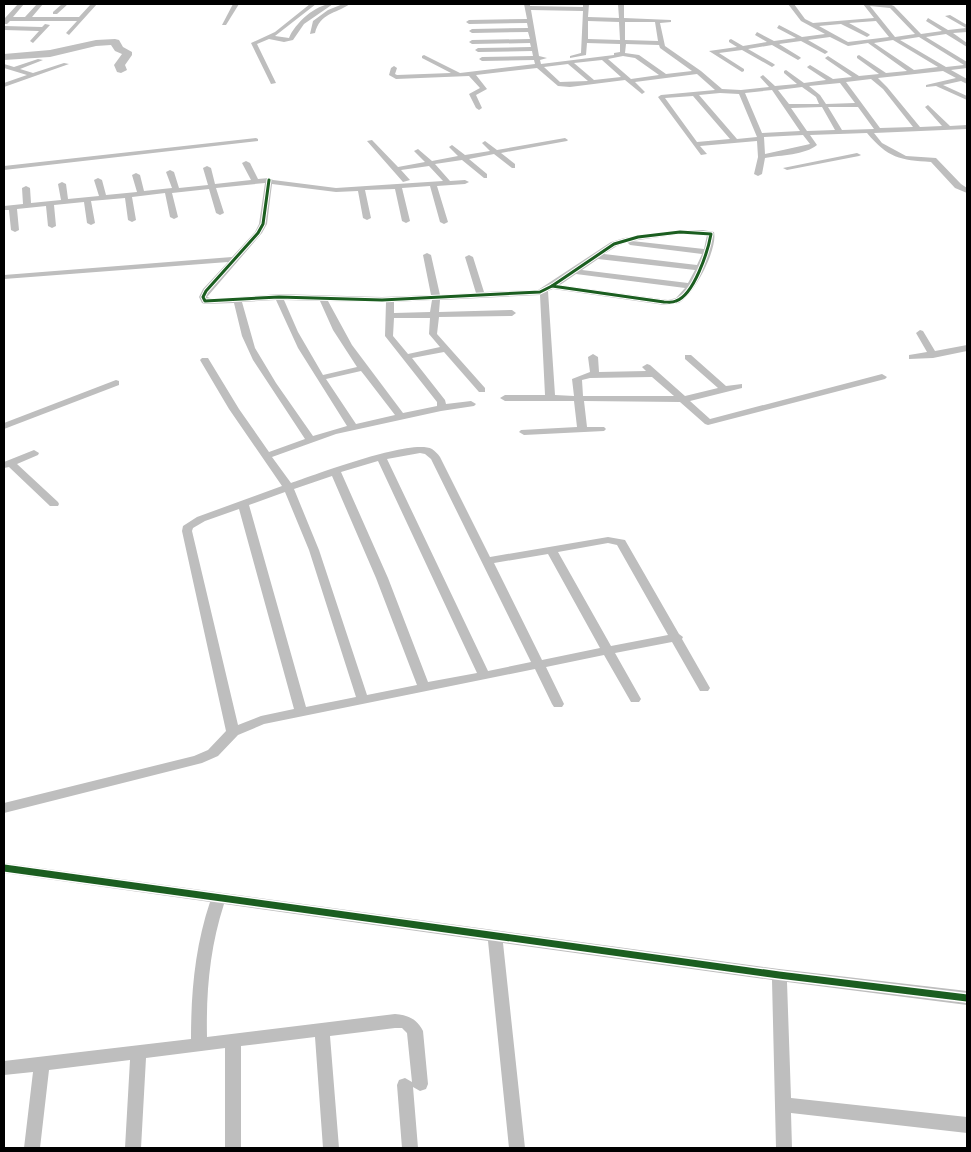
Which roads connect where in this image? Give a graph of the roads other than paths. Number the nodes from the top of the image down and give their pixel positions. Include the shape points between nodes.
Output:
1 (21, 4) edge
2 (40, 4) edge
3 (65, 4) edge
4 (94, 4) edge
5 (236, 4) edge
6 (313, 4) edge
7 (330, 4) edge
8 (347, 4) edge
9 (621, 4) edge
10 (791, 4) edge
11 (866, 4) edge
12 (527, 6) edge
13 (586, 6) edge
14 (56, 13) dead end
15 (948, 16) dead end
16 (27, 19) junction
17 (52, 19) junction
18 (80, 19) junction
19 (585, 19) junction
20 (878, 19) junction
21 (622, 20) junction
22 (657, 20) junction
23 (928, 20) dead end
24 (529, 21) junction
25 (669, 21) dead end
26 (840, 21) junction
27 (469, 22) dead end
28 (5, 24) edge
29 (224, 24) dead end
30 (811, 25) junction
31 (779, 26) dead end
32 (967, 28) edge
33 (43, 29) junction
34 (531, 30) junction
35 (472, 31) dead end
36 (945, 32) junction
37 (69, 33) dead end
38 (312, 33) dead end
39 (757, 34) dead end
40 (918, 34) junction
41 (831, 35) junction
42 (270, 37) junction
43 (867, 38) junction
44 (893, 38) junction
45 (803, 39) junction
46 (532, 40) junction
47 (33, 41) dead end
48 (584, 41) junction
49 (731, 41) dead end
50 (472, 42) dead end
51 (622, 42) junction
52 (660, 43) junction
53 (773, 44) junction
54 (967, 45) edge
55 (743, 48) junction
56 (534, 49) junction
57 (478, 50) dead end
58 (502, 50) junction
59 (584, 54) junction
60 (622, 54) junction
61 (967, 54) edge
62 (424, 56) dead end
63 (953, 56) junction
64 (859, 57) dead end
65 (537, 58) junction
66 (603, 58) junction
67 (798, 58) dead end
68 (482, 59) dead end
69 (503, 59) junction
70 (40, 60) dead end
71 (569, 62) junction
72 (66, 64) dead end
73 (967, 65) edge
74 (4, 66) edge
75 (539, 66) junction
76 (772, 66) dead end
77 (810, 67) dead end
78 (56, 68) junction
79 (394, 68) dead end
80 (14, 69) junction
81 (943, 69) junction
82 (742, 70) dead end
83 (699, 72) junction
84 (786, 72) dead end
85 (913, 72) junction
86 (71, 73) dead end
87 (458, 74) junction
88 (470, 74) junction
89 (33, 75) junction
90 (886, 76) junction
91 (665, 77) junction
92 (763, 77) dead end
93 (873, 77) junction
94 (859, 79) junction
95 (628, 80) junction
96 (964, 80) edge
97 (842, 81) junction
98 (594, 82) junction
99 (833, 82) junction
100 (5, 83) edge
101 (273, 83) dead end
102 (937, 84) junction
103 (805, 85) junction
104 (928, 86) dead end
105 (775, 88) junction
106 (720, 91) junction
107 (642, 92) dead end
108 (741, 92) junction
109 (694, 93) junction
110 (967, 98) edge
111 (861, 105) junction
112 (787, 106) junction
113 (825, 106) junction
114 (928, 107) dead end
115 (479, 108) dead end
116 (948, 128) junction
117 (967, 128) edge
118 (918, 129) junction
119 (869, 131) junction
120 (879, 131) junction
121 (840, 132) junction
122 (804, 134) junction
123 (760, 137) junction
124 (256, 140) dead end
125 (565, 140) dead end
126 (734, 140) junction
127 (370, 141) dead end
128 (486, 143) dead end
129 (696, 144) junction
130 (452, 147) dead end
131 (796, 150) junction
132 (418, 151) dead end
133 (496, 152) junction
134 (703, 154) dead end
135 (857, 155) dead end
136 (464, 157) junction
137 (762, 157) junction
138 (936, 161) junction
139 (816, 162) junction
140 (914, 162) dead end
141 (246, 163) dead end
142 (430, 163) junction
143 (512, 166) dead end
144 (4, 168) edge
145 (207, 168) dead end
146 (787, 168) dead end
147 (396, 169) junction
148 (170, 172) dead end
149 (758, 174) dead end
150 (136, 175) dead end
151 (484, 176) dead end
152 (98, 180) dead end
153 (269, 180) junction
154 (406, 180) dead end
155 (255, 181) junction
156 (466, 182) dead end
157 (447, 183) junction
158 (62, 184) dead end
159 (433, 184) junction
160 (212, 186) junction
161 (398, 186) junction
162 (26, 188) dead end
163 (361, 188) junction
164 (963, 189) edge
165 (172, 190) junction
166 (141, 193) junction
167 (128, 195) junction
168 (103, 198) junction
169 (87, 199) junction
170 (66, 201) junction
171 (50, 203) junction
172 (27, 206) junction
173 (13, 207) junction
174 (4, 208) edge
175 (220, 213) dead end
176 (174, 217) dead end
177 (367, 218) dead end
178 (132, 220) dead end
179 (406, 221) dead end
180 (444, 222) dead end
181 (91, 223) dead end
182 (52, 226) dead end
183 (15, 230) dead end
184 (619, 242) junction
185 (706, 252) junction
186 (427, 255) dead end
187 (597, 256) junction
188 (469, 257) dead end
189 (236, 259) junction
190 (700, 268) junction
191 (574, 271) junction
192 (4, 277) edge
193 (691, 286) junction
194 (548, 288) junction
195 (481, 295) junction
196 (279, 297) junction
197 (436, 297) junction
198 (323, 298) junction
199 (390, 299) junction
200 (237, 300) junction
201 (512, 313) dead end
202 (389, 316) junction
203 (433, 316) junction
204 (920, 333) dead end
205 (967, 348) edge
206 (445, 349) junction
207 (933, 355) junction
208 (593, 357) dead end
209 (688, 357) dead end
210 (912, 357) dead end
211 (405, 358) junction
212 (205, 360) dead end
213 (647, 367) dead end
214 (364, 368) junction
215 (656, 374) junction
216 (588, 375) junction
217 (882, 377) dead end
218 (320, 378) junction
219 (116, 383) dead end
220 (739, 386) dead end
221 (724, 389) junction
222 (482, 390) dead end
223 (505, 398) dead end
224 (550, 399) junction
225 (579, 399) junction
226 (683, 399) junction
227 (471, 404) dead end
228 (441, 408) junction
229 (401, 417) junction
230 (4, 426) edge
231 (353, 427) junction
232 (600, 429) dead end
233 (582, 430) junction
234 (524, 432) dead end
235 (310, 439) junction
236 (34, 453) dead end
237 (266, 456) junction
238 (381, 457) junction
239 (7, 464) edge
240 (335, 471) junction
241 (288, 488) junction
242 (54, 504) dead end
243 (243, 504) junction
244 (551, 550) junction
245 (488, 561) junction
246 (676, 638) junction
247 (608, 651) junction
248 (539, 665) junction
249 (485, 676) junction
250 (424, 688) junction
251 (704, 688) dead end
252 (634, 699) dead end
253 (363, 700) junction
254 (558, 704) dead end
255 (302, 712) junction
256 (233, 732) junction
257 (4, 808) edge
258 (4, 868) edge
259 (219, 898) junction
260 (497, 950) junction
261 (779, 989) junction
262 (967, 998) edge
263 (322, 1030) junction
264 (233, 1041) junction
265 (199, 1045) junction
266 (138, 1052) junction
267 (42, 1064) junction
268 (4, 1068) edge
269 (782, 1104) junction
270 (967, 1126) edge
271 (32, 1148) edge
272 (133, 1148) edge
273 (234, 1148) edge
274 (330, 1148) edge
275 (410, 1148) edge
276 (517, 1148) edge
277 (784, 1148) edge

1 - 28 street
2 - 16 street
3 - 14 street
4 - 18 street
5 - 29 street
6 - 42 street
7 - 42 street via 294,31 291,39
8 - 38 street via 315,22
9 - 21 street
10 - 30 street
11 - 20 street
11 - 40 street via 892,7
12 - 13 street
12 - 24 street
13 - 19 street
15 - 32 street
16 - 17 street
16 - 28 street
17 - 18 street
17 - 33 street
18 - 37 street
19 - 21 street
19 - 48 street
20 - 26 street
20 - 44 street
21 - 22 street
21 - 51 street
22 - 25 street
22 - 52 street
23 - 36 street
24 - 27 street
24 - 34 street
26 - 30 street
26 - 43 street
28 - 33 street
30 - 41 street
31 - 45 street
32 - 36 street
33 - 47 street
34 - 35 street
34 - 46 street
36 - 40 street
36 - 54 street
39 - 53 street
40 - 44 street
40 - 63 street
41 - 43 street via 847,44
41 - 45 street
42 - 101 street via 256,41 253,46
43 - 44 street
43 - 85 street
44 - 81 street
45 - 53 street
45 - 94 street
46 - 50 street
46 - 56 street
48 - 51 street
48 - 59 street
49 - 55 street
51 - 52 street
51 - 60 street
52 - 83 street
53 - 55 street
53 - 67 street
55 - 76 street
55 - 82 street via 711,51
56 - 58 street
56 - 65 street
57 - 58 street
58 - 69 street
59 - 60 street
59 - 65 street
60 - 66 street
60 - 91 street via 637,56
61 - 63 street
62 - 87 street
63 - 73 street
64 - 90 street
65 - 69 street
65 - 75 street
66 - 71 street
66 - 95 street
68 - 69 street
70 - 80 street
71 - 75 street
71 - 98 street
72 - 78 street
73 - 81 street
74 - 80 street
75 - 88 street
75 - 98 street via 560,85
77 - 99 street
78 - 86 street
78 - 89 street
79 - 87 street via 392,75 396,77
80 - 89 street
81 - 85 street
81 - 96 street
83 - 91 street
83 - 106 street
84 - 103 street
85 - 90 street
87 - 88 street
88 - 115 street via 484,89 472,94
89 - 100 street
90 - 93 street
91 - 95 street
92 - 105 street
93 - 94 street
93 - 118 street
94 - 97 street
95 - 98 street
95 - 107 street
96 - 102 street
97 - 99 street
97 - 111 street
99 - 103 street
102 - 104 street
102 - 110 street
103 - 105 street
103 - 113 street
105 - 108 street
105 - 112 street
106 - 108 street
106 - 109 street
108 - 123 street
109 - 126 street
109 - 129 street via 661,96
111 - 113 street
111 - 120 street
112 - 113 street
112 - 122 street
113 - 121 street
114 - 116 street
116 - 117 street
116 - 118 street
118 - 120 street
119 - 120 street
119 - 121 street
119 - 138 street via 880,144 904,158
121 - 122 street
122 - 123 street
122 - 131 street via 814,146
123 - 126 street
123 - 137 street
124 - 144 street
125 - 133 street
126 - 129 street
127 - 147 street
128 - 133 street
129 - 134 street
130 - 136 street
131 - 137 street
131 - 139 street
132 - 142 street
133 - 136 street
133 - 143 street
135 - 139 street
136 - 142 street
136 - 151 street
137 - 149 street
138 - 140 street
138 - 164 street
139 - 146 street
141 - 155 street
142 - 147 street
142 - 157 street
145 - 160 street
147 - 154 street
148 - 165 street
150 - 166 street
152 - 168 street
153 - 155 street
153 - 163 street via 336,190
153 - 189 street via 263,224
155 - 160 street
156 - 157 street
157 - 159 street
158 - 170 street
159 - 161 street
159 - 180 street
160 - 165 street
160 - 175 street
161 - 163 street
161 - 179 street
162 - 172 street
163 - 177 street
165 - 166 street
165 - 176 street
166 - 167 street
167 - 168 street
167 - 178 street
168 - 169 street
169 - 170 street
169 - 181 street
170 - 171 street
171 - 172 street
171 - 182 street
172 - 173 street
173 - 174 street
173 - 183 street
184 - 185 street
184 - 185 street via 700,231 711,234
184 - 187 street
185 - 190 street
186 - 197 street
187 - 190 street
187 - 191 street
188 - 195 street
189 - 192 street
189 - 200 street via 203,297 205,301 213,302
190 - 193 street
191 - 193 street
191 - 194 street
193 - 194 street via 679,300 670,302
194 - 195 street
194 - 224 street
195 - 197 street
196 - 198 street
196 - 200 street
196 - 218 street via 288,324
197 - 199 street
197 - 203 street
198 - 199 street
198 - 214 street via 339,336
199 - 202 street
200 - 235 street via 251,348
201 - 203 street
202 - 203 street
202 - 211 street via 389,336
203 - 206 street via 433,334
204 - 207 street
205 - 207 street
206 - 211 street
206 - 222 street
207 - 210 street
208 - 216 street via 595,373
209 - 221 street
211 - 228 street via 442,402
212 - 237 street
213 - 215 street
214 - 218 street
214 - 229 street
215 - 216 street
215 - 226 street
216 - 225 street via 578,379
217 - 226 street via 708,422
218 - 231 street
219 - 230 street
220 - 221 street
221 - 226 street
223 - 224 street
224 - 225 street
225 - 226 street
225 - 233 street
227 - 228 street
228 - 229 street
229 - 231 street
231 - 235 street
232 - 233 street
233 - 234 street
235 - 237 street
236 - 239 street
237 - 241 street
238 - 240 street
238 - 245 street via 420,450 432,453
238 - 249 street
239 - 242 street
240 - 241 street
240 - 250 street via 382,578
241 - 243 street
241 - 253 street via 314,550
243 - 255 street
243 - 256 street via 194,522 187,531
244 - 245 street
244 - 246 street via 608,540 621,542
244 - 247 street
245 - 248 street
246 - 247 street
246 - 251 street
247 - 248 street
247 - 252 street
248 - 249 street
248 - 254 street
249 - 250 street
250 - 253 street
253 - 255 street
255 - 256 street via 261,720
256 - 257 street via 212,753 197,760
258 - 259 street
259 - 260 street
259 - 265 street via 212,917 198,999
260 - 261 street
260 - 276 street
261 - 262 street
261 - 269 street
263 - 264 street
263 - 274 street
263 - 275 street via 404,1021 412,1026 415,1031
264 - 265 street
264 - 273 street
265 - 266 street
266 - 267 street
266 - 272 street
267 - 268 street
267 - 271 street
269 - 270 street
269 - 277 street

